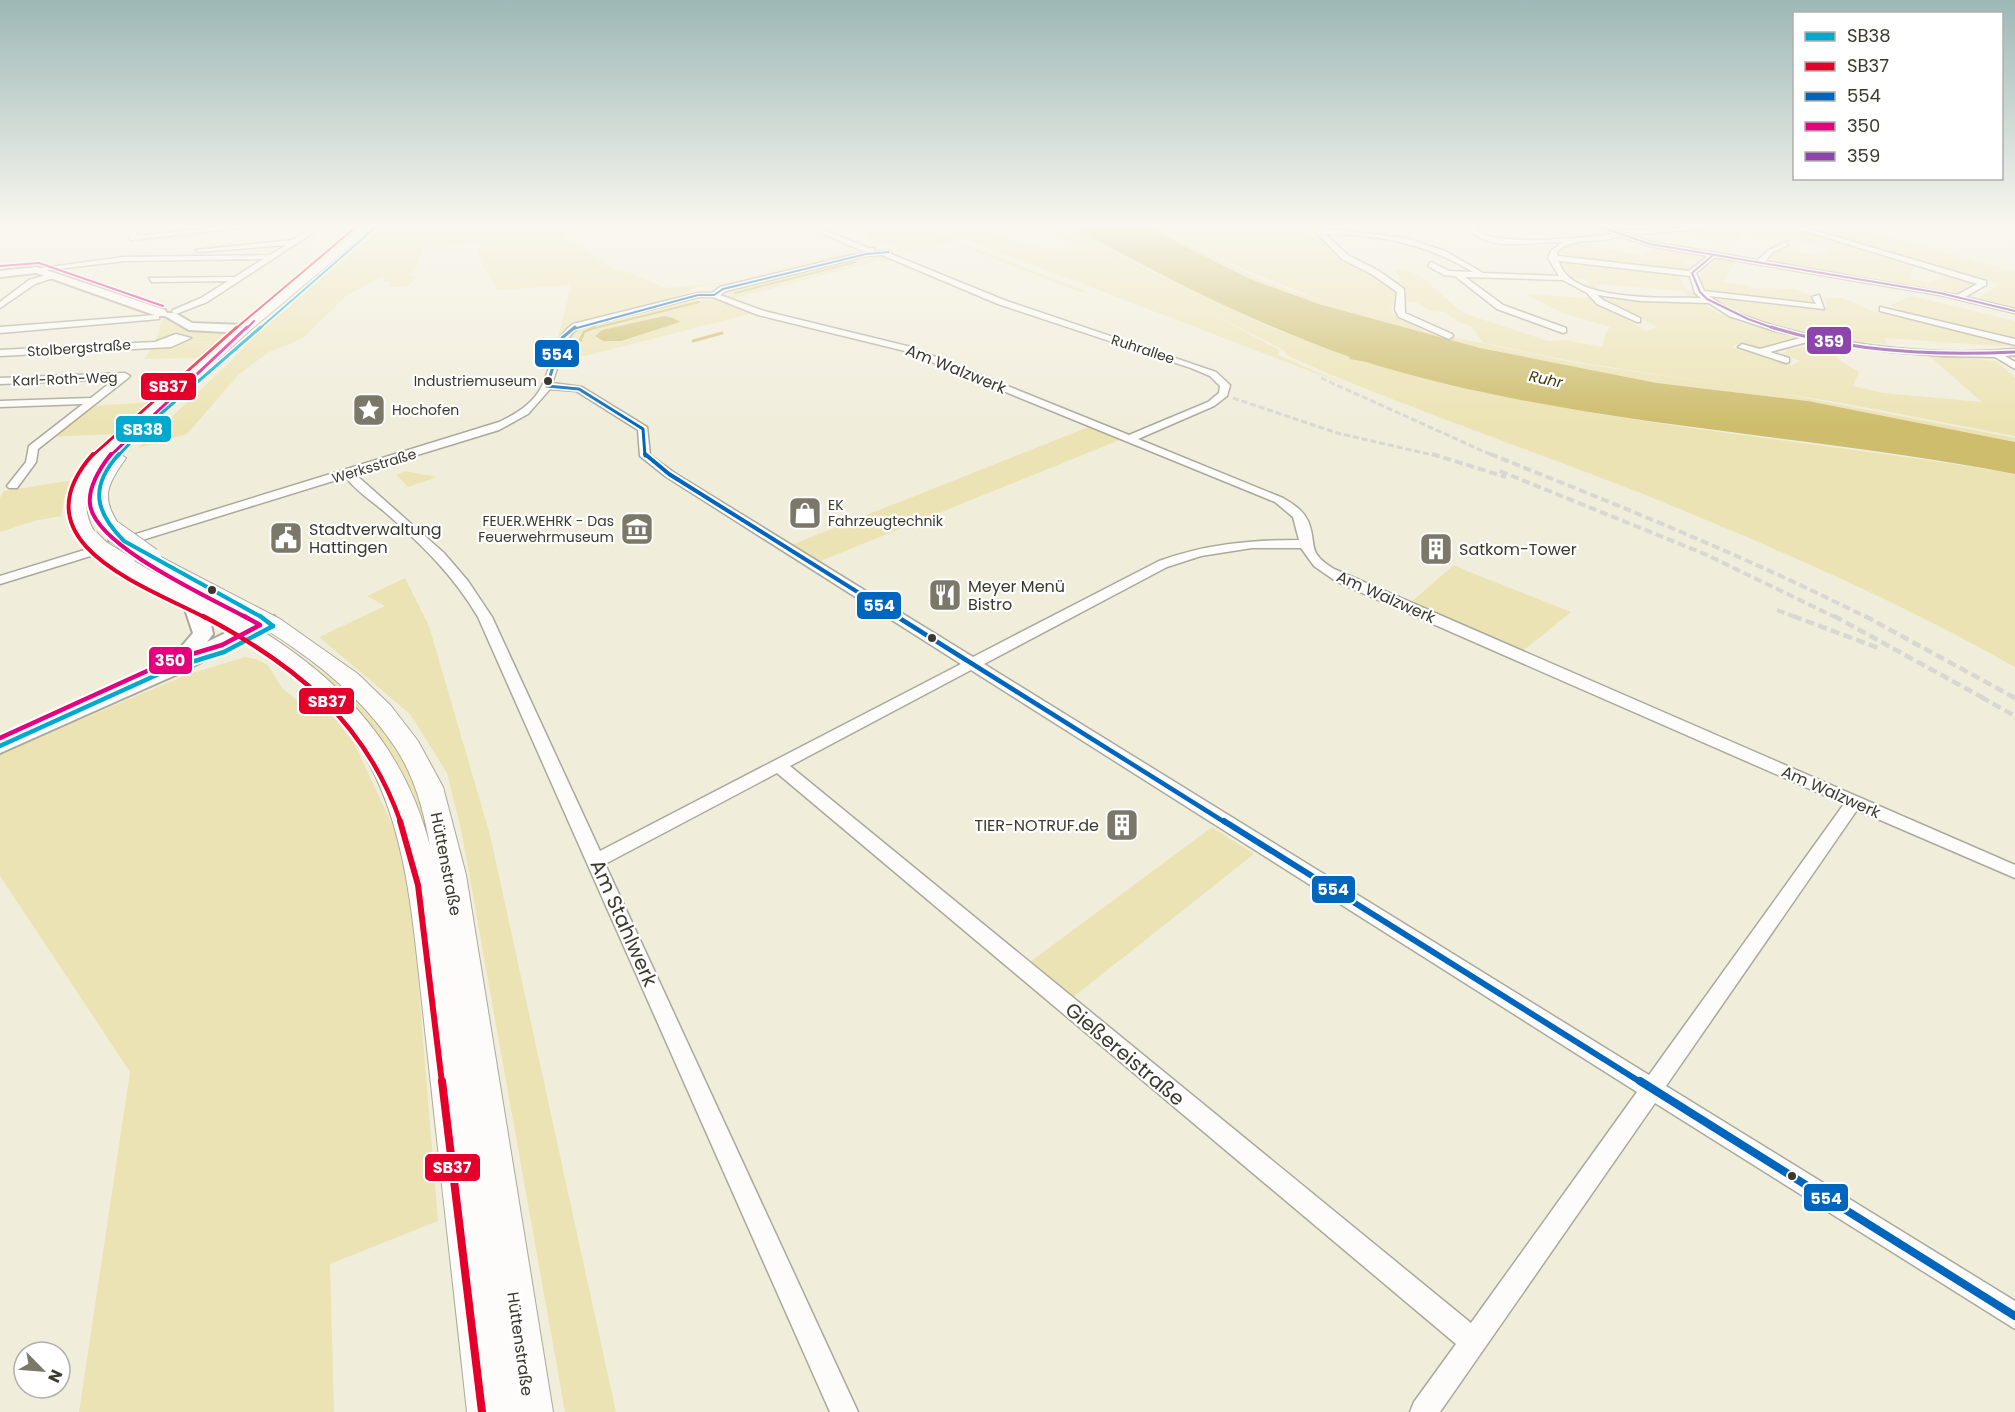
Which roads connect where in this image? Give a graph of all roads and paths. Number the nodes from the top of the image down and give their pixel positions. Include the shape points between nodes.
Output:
1 (19, 293) edge
2 (101, 293) edge
3 (215, 293) edge
4 (290, 293) edge
5 (292, 293) edge
6 (716, 293) joint
7 (980, 293) edge
8 (1401, 293) edge
9 (1481, 293) edge
10 (1591, 293) joint
11 (1700, 293) joint
12 (1934, 293) edge
13 (1965, 293) edge
14 (1816, 297) dead end
15 (1959, 297) junction
16 (11, 299) junction
17 (0, 300) edge
18 (1707, 301) junction
19 (0, 306) edge
20 (1883, 309) dead end
21 (2015, 311) edge
22 (170, 316) junction
23 (1637, 320) dead end
24 (254, 323) junction
25 (221, 325) junction
26 (0, 330) edge
27 (1563, 330) dead end
28 (1449, 336) dead end
29 (1815, 337) junction
30 (2015, 342) edge
31 (158, 344) dead end
32 (1742, 347) dead end
33 (1760, 352) junction
34 (2015, 352) edge
35 (0, 353) edge
36 (1999, 356) junction
37 (1786, 360) dead end
38 (2015, 366) edge
39 (0, 381) edge
40 (547, 386) junction
41 (94, 401) junction
42 (0, 404) edge
43 (1130, 439) junction
44 (349, 473) junction
45 (13, 486) dead end
46 (1307, 544) junction
47 (0, 580) edge
48 (194, 603) junction
49 (260, 629) junction
50 (971, 664) junction
51 (172, 668) junction
52 (3, 743) edge
53 (779, 766) junction
54 (1854, 802) junction
55 (596, 861) junction
56 (2015, 872) edge
57 (1652, 1089) junction
58 (2015, 1316) edge
59 (1473, 1341) junction
60 (490, 1412) edge
61 (530, 1412) edge
62 (844, 1412) edge
63 (1424, 1412) edge

1 - 16 street
2 - 22 street
3 - 22 street
4 - 24 main road
5 - 24 main road
6 - 40 street, Werksstraße via 570,329 562,338
6 - 43 street, Am Walzwerk via 767,314 908,349
7 - 43 street, Ruhrallee via 1194,366 1213,374 1225,385 1224,394 1211,404
8 - 28 street via 1402,315
9 - 27 street via 1499,307
10 - 18 street
10 - 23 street via 1600,302
11 - 14 street via 1821,306
11 - 18 street
12 - 15 street
13 - 15 street
15 - 21 street
16 - 17 street
16 - 19 street
18 - 29 street via 1752,323
20 - 30 street
22 - 24 street via 202,328
22 - 25 street
22 - 26 street
24 - 25 street
24 - 25 street
24 - 48 main road, Hüttenstraße, bridge via 111,448 87,474 74,508 81,530 100,550
24 - 49 main road, Hüttenstraße, bridge via 110,467 100,484 97,503 113,531
29 - 33 street
29 - 36 street via 1935,354
31 - 35 street, Stolbergstraße
32 - 33 street
33 - 37 street
34 - 36 street
36 - 38 street
39 - 41 street, Karl-Roth-Weg via 125,376
40 - 44 street, Werksstraße via 529,409 495,428
40 - 50 street via 579,389 644,429 642,450 652,464
41 - 42 street
41 - 45 street via 33,448 31,462
43 - 46 street, Am Walzwerk via 1293,508 1302,517
44 - 47 street, Werksstraße
44 - 55 street, Am Stahlwerk via 470,589
46 - 50 street via 1227,545 1177,558
46 - 54 street, Am Walzwerk via 1317,563 1342,579
48 - 49 main road, Hüttenstraße
48 - 51 street via 203,634
49 - 51 street via 195,663
49 - 60 main road, Hüttenstraße via 363,728 394,782 415,837 425,884
49 - 61 main road, Hüttenstraße via 336,669 392,722 432,796 451,875
50 - 53 street
50 - 57 street
51 - 52 street
53 - 55 street
53 - 59 street, Gießereistraße
54 - 56 street, Am Walzwerk
54 - 57 street
55 - 62 street, Am Stahlwerk
57 - 58 street
57 - 59 street
59 - 63 street

